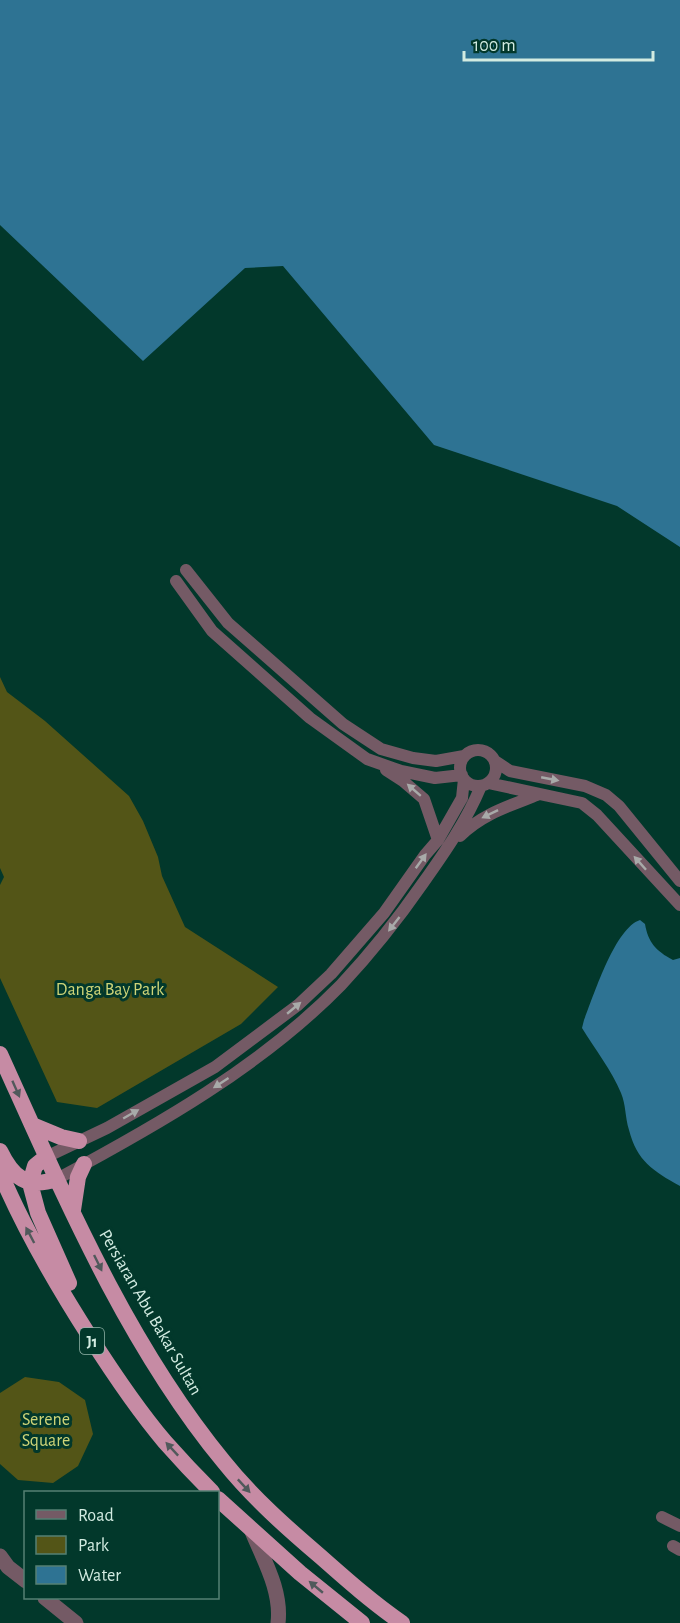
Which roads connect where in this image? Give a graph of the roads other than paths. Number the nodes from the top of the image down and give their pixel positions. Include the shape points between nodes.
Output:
1 (186, 570) dead end
2 (176, 581) dead end
3 (464, 756) junction
4 (367, 759) junction
5 (495, 761) junction
6 (463, 777) junction
7 (484, 784) junction
8 (538, 795) junction
9 (444, 843) junction
10 (680, 881) edge
11 (680, 905) edge
12 (0, 1054) edge
13 (32, 1125) junction
14 (80, 1141) junction
15 (0, 1151) edge
16 (46, 1157) junction
17 (84, 1164) junction
18 (0, 1172) edge
19 (57, 1179) junction
20 (30, 1183) junction
21 (73, 1211) junction
22 (97, 1347) junction
23 (211, 1491) edge
24 (219, 1500) edge
25 (662, 1517) dead end
26 (680, 1526) edge
27 (250, 1527) junction
28 (0, 1556) edge
29 (24, 1579) edge
30 (46, 1599) edge
31 (76, 1623) edge
32 (278, 1623) edge
33 (362, 1623) edge
34 (402, 1623) edge

1 - 3 street via 228,623 343,724 381,749 413,758 436,761
2 - 4 street via 212,631 310,718
3 - 5 street via 479,750 489,753
3 - 6 street
4 - 6 street via 435,778
9 -> 4 street via 424,799
5 - 7 street via 496,772
5 -> 10 street via 510,771 585,786 606,795
6 - 7 street via 471,784
6 - 9 street via 462,798
7 - 8 street
7 - 9 street
8 -> 9 street via 473,823
11 -> 8 street via 582,803
14 -> 9 street via 215,1067 298,1005 384,913 425,855
9 -> 17 street via 374,948 339,987 223,1082
12 -> 13 highway, Persiaran Abu Bakar Sultan / J1
13 - 14 highway
13 - 16 highway, Persiaran Abu Bakar Sultan / J1
14 - 16 street
15 - 20 highway via 15,1175
16 - 19 highway, Persiaran Abu Bakar Sultan / J1
16 - 20 highway via 35,1166
17 - 19 street
17 - 21 highway
22 -> 18 highway, J1 via 37,1247
19 - 20 highway
19 - 21 highway, Persiaran Abu Bakar Sultan / J1
20 - 22 highway via 54,1253
21 -> 34 highway, Persiaran Abu Bakar Sultan / J1 via 101,1270 159,1372 225,1464 303,1541
23 -> 22 highway, J1 via 164,1441
24 - 27 highway
25 - 26 street
27 - 32 street via 277,1596
33 -> 27 highway
28 - 29 street
30 - 31 street

